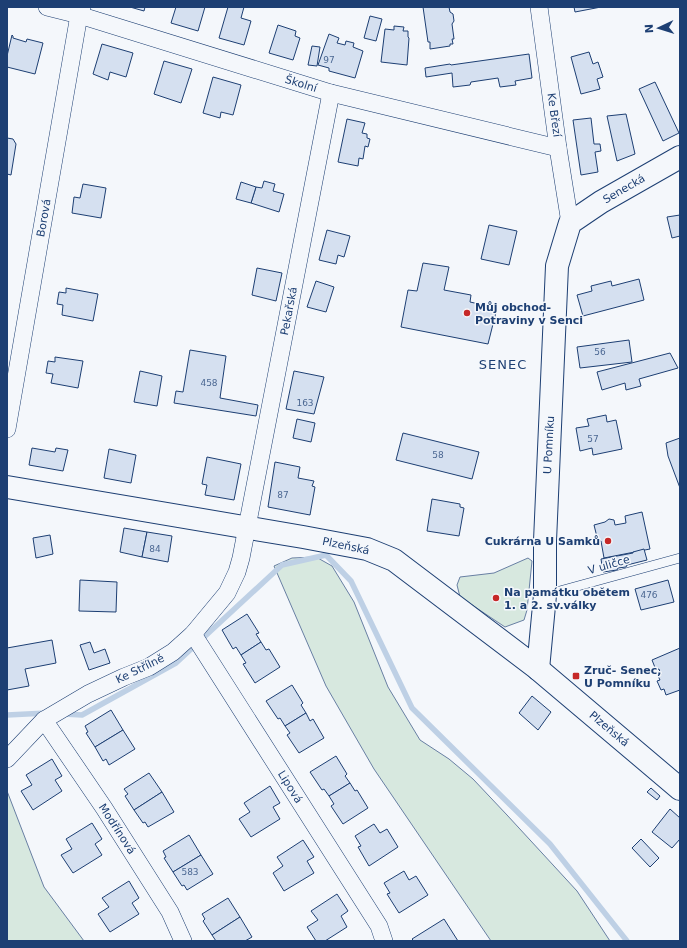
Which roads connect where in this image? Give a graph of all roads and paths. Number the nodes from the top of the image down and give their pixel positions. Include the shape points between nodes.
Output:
1 (47, 7) edge
2 (539, 7) edge
3 (80, 11) edge
4 (331, 93) junction
5 (558, 148) junction
6 (680, 157) edge
7 (570, 223) junction
8 (7, 430) edge
9 (7, 487) edge
10 (247, 528) junction
11 (680, 558) edge
12 (545, 596) junction
13 (192, 634) junction
14 (538, 669) junction
15 (44, 720) junction
16 (7, 759) edge
17 (680, 789) edge
18 (183, 941) edge
19 (384, 941) edge

1 - 3 street, Školní
2 - 5 street, Ke Březí
3 - 4 street, Školní
3 - 8 street, Borová
4 - 5 street, Školní
4 - 10 street, Pekařská
5 - 7 street, Ke Březí
6 - 7 main road, Senecká via 601,202
7 - 12 main road, U Pomníku via 557,266
9 - 10 main road, Plzeňská
10 - 13 street, Ke Střílně via 232,584
10 - 14 main road, Plzeňská via 368,549 394,560
11 - 12 lane, V uličce
12 - 14 main road, U Pomníku
13 - 15 street, Ke Střílně via 161,660 88,694
13 - 19 street, Lipová via 379,926
14 - 17 main road, Plzeňská
15 - 16 street, Ke Střílně
15 - 18 street, Modřínová via 170,912

